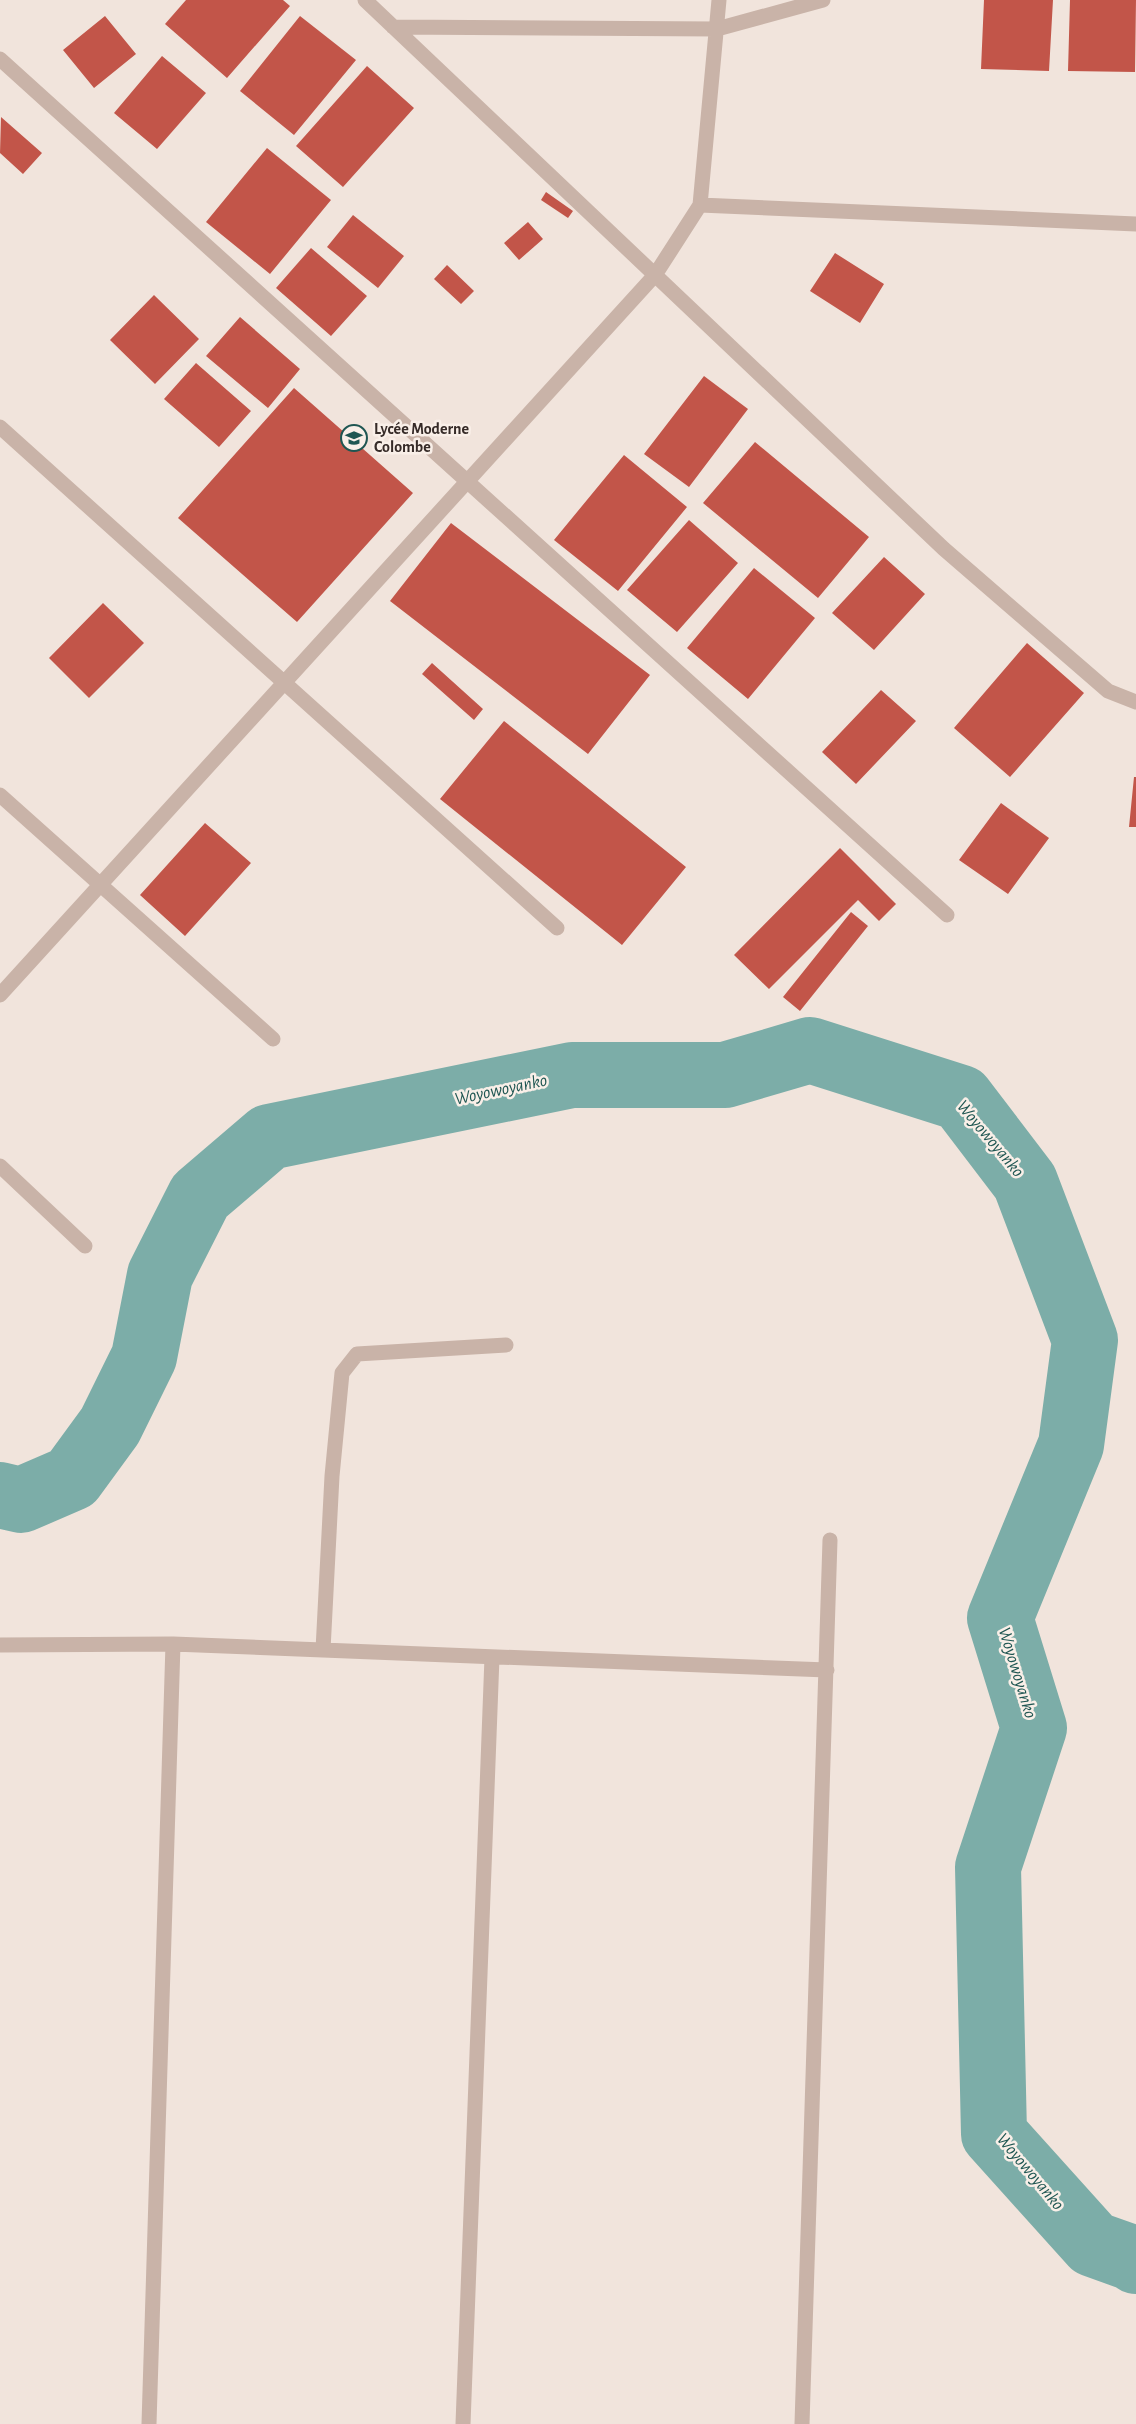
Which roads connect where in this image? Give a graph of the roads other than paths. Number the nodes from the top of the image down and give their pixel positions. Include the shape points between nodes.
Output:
1 (365, 0) edge
2 (719, 0) edge
3 (823, 0) edge
4 (393, 27) junction
5 (717, 29) junction
6 (0, 58) edge
7 (700, 205) junction
8 (1136, 224) edge
9 (655, 275) junction
10 (0, 427) edge
11 (467, 482) junction
12 (284, 682) junction
13 (1136, 702) edge
14 (0, 795) edge
15 (100, 885) junction
16 (946, 915) dead end
17 (557, 928) dead end
18 (0, 995) edge
19 (273, 1039) dead end
20 (0, 1166) edge
21 (85, 1246) dead end
22 (506, 1345) dead end
23 (830, 1540) dead end
24 (173, 1644) junction
25 (0, 1645) edge
26 (323, 1650) junction
27 (492, 1657) junction
28 (827, 1670) junction
29 (149, 2424) edge
30 (463, 2424) edge
31 (802, 2424) edge

1 - 4 street
2 - 5 street
3 - 5 street
4 - 5 street
4 - 9 street
5 - 7 street
6 - 11 street
7 - 8 street
7 - 9 street
9 - 11 street
9 - 13 street via 944,549 1108,691
10 - 12 street
11 - 12 street
11 - 16 street
12 - 15 street
12 - 17 street
14 - 15 street
15 - 18 street
15 - 19 street
20 - 21 street
22 - 26 street via 357,1354 342,1373
23 - 28 street
24 - 25 street
24 - 26 street
24 - 29 street
26 - 27 street
27 - 28 street
27 - 30 street
28 - 31 street

